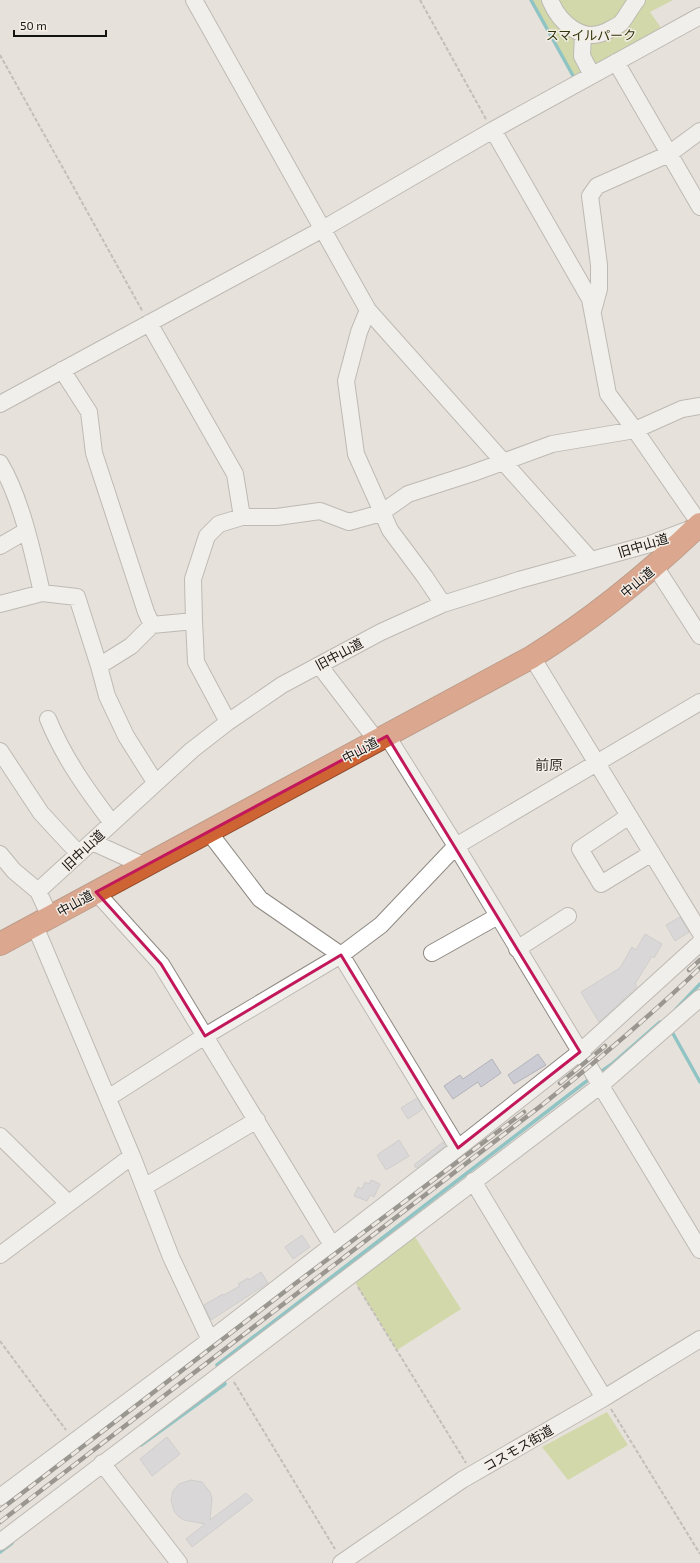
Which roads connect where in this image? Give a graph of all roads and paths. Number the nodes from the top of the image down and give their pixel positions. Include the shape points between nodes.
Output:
1 (194, 0) edge
2 (420, 0) edge
3 (550, 0) edge
4 (637, 0) edge
5 (700, 16) edge
6 (583, 34) junction
7 (0, 55) edge
8 (616, 62) junction
9 (592, 75) junction
10 (493, 130) junction
11 (700, 131) edge
12 (669, 154) junction
13 (700, 207) edge
14 (322, 230) junction
15 (368, 310) junction
16 (593, 311) junction
17 (149, 323) junction
18 (62, 370) junction
19 (0, 404) edge
20 (700, 406) edge
21 (635, 430) junction
22 (504, 461) junction
23 (0, 463) edge
24 (5, 483) edge
25 (381, 513) junction
26 (242, 517) junction
27 (700, 524) edge
28 (26, 531) junction
29 (0, 546) edge
30 (591, 560) junction
31 (655, 566) junction
32 (42, 594) junction
33 (0, 604) edge
34 (442, 604) junction
35 (194, 621) junction
36 (152, 625) junction
37 (700, 636) edge
38 (532, 657) junction
39 (319, 665) junction
40 (99, 666) junction
41 (700, 702) edge
42 (48, 719) dead end
43 (228, 722) junction
44 (382, 738) junction
45 (0, 751) edge
46 (598, 764) junction
47 (155, 782) junction
48 (629, 816) junction
49 (112, 823) junction
50 (208, 831) junction
51 (92, 842) junction
52 (456, 846) junction
53 (652, 853) junction
54 (0, 854) edge
55 (79, 854) junction
56 (144, 866) junction
57 (38, 891) junction
58 (96, 892) junction
59 (498, 916) junction
60 (568, 916) dead end
61 (42, 921) junction
62 (700, 932) edge
63 (700, 943) edge
64 (0, 944) edge
65 (517, 948) junction
66 (432, 954) dead end
67 (341, 955) junction
68 (700, 998) edge
69 (205, 1036) junction
70 (580, 1052) junction
71 (601, 1085) junction
72 (108, 1098) junction
73 (257, 1120) junction
74 (0, 1136) edge
75 (458, 1148) junction
76 (132, 1156) junction
77 (473, 1182) junction
78 (144, 1186) junction
79 (68, 1203) junction
80 (332, 1245) junction
81 (700, 1250) edge
82 (0, 1255) edge
83 (350, 1274) junction
84 (700, 1339) edge
85 (210, 1340) junction
86 (0, 1341) edge
87 (226, 1369) junction
88 (604, 1398) junction
89 (74, 1441) junction
90 (102, 1463) junction
91 (472, 1474) junction
92 (0, 1497) edge
93 (0, 1542) edge
94 (700, 1554) edge
95 (342, 1562) edge
96 (179, 1563) edge

1 - 14 street
2 - 10 path
3 - 6 street via 554,11 567,26
4 - 6 street via 620,24 602,33
5 - 8 street
6 - 9 street via 582,56
7 - 17 path
8 - 9 street
8 - 12 street
9 - 10 street
10 - 14 street
10 - 16 street via 590,298
11 - 12 street
12 - 13 street
12 - 16 street via 597,186 590,196 599,265 599,289
14 - 15 street
14 - 17 street
15 - 22 street
15 - 25 street via 359,332 346,381 356,454
16 - 21 street via 608,394
17 - 18 street
17 - 26 street via 235,474
18 - 19 street
18 - 36 street via 89,412 94,452
20 - 21 street via 682,409
21 - 22 street via 552,444
21 - 27 street
22 - 25 street via 408,494
22 - 30 street
23 - 24 street
24 - 28 street
25 - 26 street via 349,522 320,511 276,517
25 - 34 street
26 - 35 street via 219,524 207,536 193,579
27 - 30 street, 旧中山道 via 650,544
27 - 31 highway, 中山道
28 - 29 street
28 - 32 street
30 - 34 street, 旧中山道
31 - 37 street
31 - 38 highway, 中山道 via 605,608
32 - 33 street
32 - 40 street via 77,597
34 - 39 street, 旧中山道 via 410,617
35 - 36 street
35 - 43 street via 196,662
36 - 40 street via 131,646
38 - 44 highway, 中山道
38 - 46 street
39 - 43 street, 旧中山道 via 282,685
39 - 44 street
40 - 47 street via 107,696 126,736
41 - 46 street
42 - 49 street via 59,745 83,786
43 - 47 street, 旧中山道
44 - 50 highway, 中山道
44 - 52 street
45 - 55 street via 42,813
46 - 48 street
46 - 52 street
47 - 49 street, 旧中山道
48 - 53 street
48 - 53 street via 580,849 601,884
49 - 51 street, 旧中山道
50 - 56 highway, 中山道
50 - 67 street via 260,899
51 - 55 street, 旧中山道
51 - 56 street
52 - 59 street
52 - 67 street via 381,926
53 - 62 street
54 - 57 street via 14,871
55 - 57 street, 旧中山道
56 - 58 highway, 中山道
57 - 61 street
58 - 61 highway, 中山道
58 - 69 street via 161,964
59 - 65 street
59 - 66 street
60 - 65 street
61 - 64 highway, 中山道
61 - 72 street
63 - 70 street
65 - 70 street
67 - 69 street
67 - 75 street
68 - 71 street
69 - 72 street
69 - 73 street
70 - 71 street
70 - 75 street
71 - 77 street
71 - 81 street
72 - 76 street
73 - 78 street
73 - 80 street
74 - 79 street
75 - 80 street
76 - 78 street
76 - 79 street
77 - 83 street
77 - 88 street
78 - 85 street via 171,1257
79 - 82 street
80 - 85 street
83 - 87 street
83 - 91 path
84 - 88 street, コスモス街道
85 - 89 street
86 - 89 path
87 - 90 street
87 - 95 path
88 - 91 street, コスモス街道
88 - 94 path
89 - 92 street
90 - 93 street
90 - 96 street
91 - 95 street, コスモス街道

